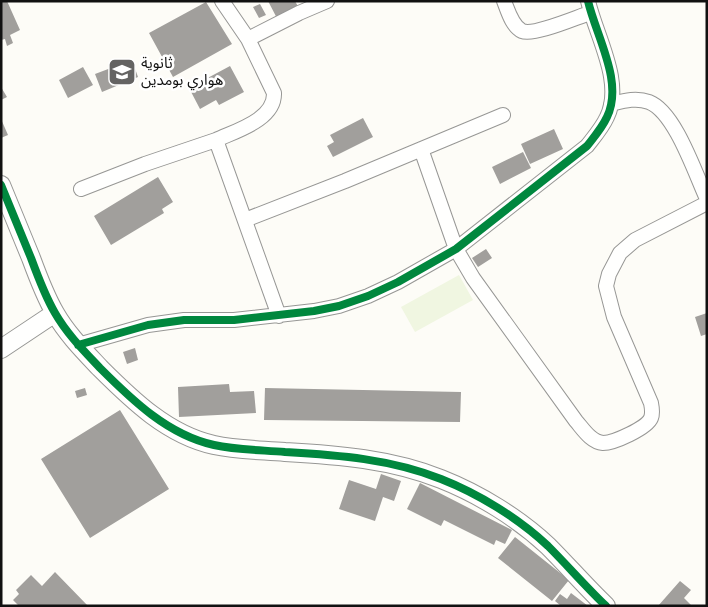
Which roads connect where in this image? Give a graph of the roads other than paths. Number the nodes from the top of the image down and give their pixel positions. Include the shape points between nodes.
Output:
1 (222, 1) edge
2 (327, 1) edge
3 (504, 1) edge
4 (589, 7) edge
5 (248, 40) junction
6 (611, 104) junction
7 (504, 115) dead end
8 (216, 140) junction
9 (422, 149) junction
10 (1, 185) edge
11 (81, 189) dead end
12 (707, 199) edge
13 (707, 203) edge
14 (245, 220) junction
15 (456, 249) junction
16 (55, 313) junction
17 (279, 316) junction
18 (78, 345) junction
19 (1, 349) edge
20 (606, 606) edge

1 - 5 street
2 - 5 street
3 - 4 street via 515,24 527,32 541,30
4 - 6 street via 610,72
5 - 8 street via 270,81 274,99 267,113 258,120
6 - 12 street via 626,100 647,101 663,112 672,122
6 - 15 street via 598,133 587,146
7 - 9 street
8 - 11 street
8 - 14 street
9 - 14 street
9 - 15 street
10 - 16 street
13 - 15 street via 635,240 620,253 612,266 606,286 609,302 653,412 646,425 614,441 603,443 596,440 576,421 473,278
14 - 17 street
15 - 17 street via 368,296 339,306
16 - 18 street
16 - 19 street
17 - 18 street via 184,320
18 - 20 street via 119,387 157,419 183,434 213,445 336,456 403,466 481,498 547,546

